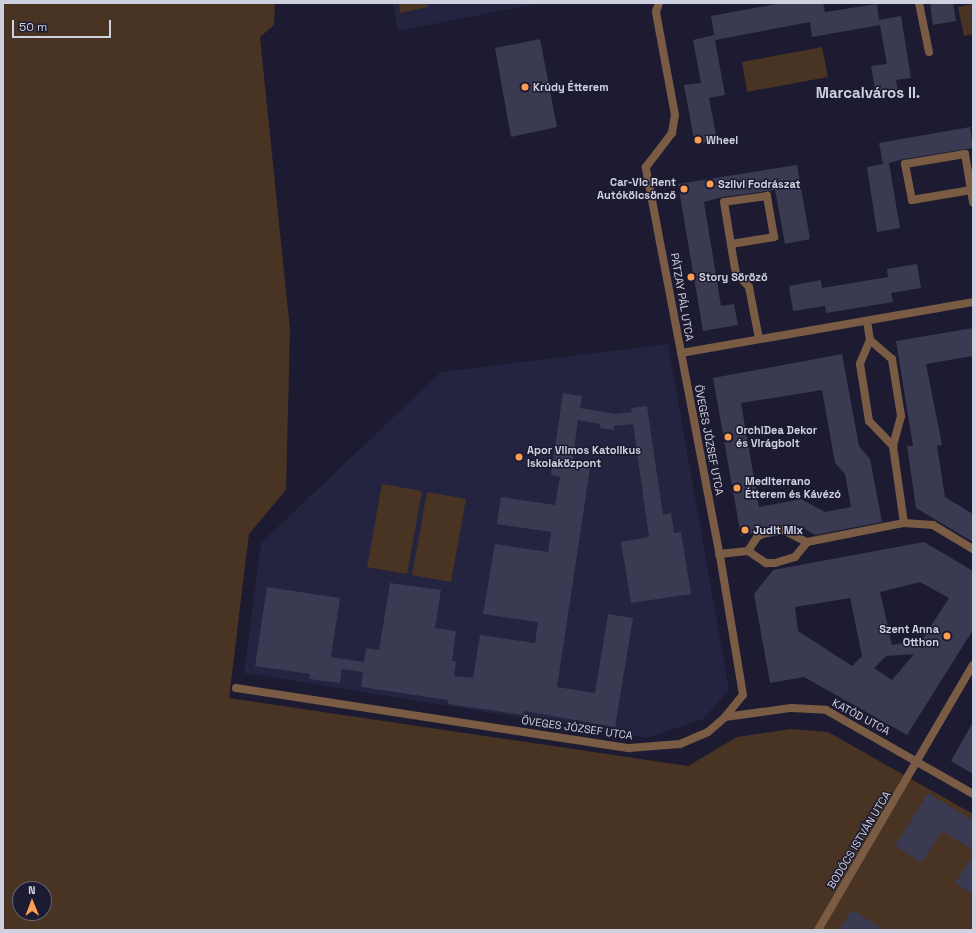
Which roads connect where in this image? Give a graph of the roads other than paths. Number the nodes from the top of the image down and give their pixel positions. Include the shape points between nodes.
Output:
1 (659, 3) edge
2 (919, 3) edge
3 (929, 52) dead end
4 (971, 190) junction
5 (973, 202) edge
6 (731, 244) junction
7 (973, 302) edge
8 (867, 321) junction
9 (759, 339) junction
10 (870, 340) junction
11 (681, 353) junction
12 (893, 446) junction
13 (904, 523) junction
14 (807, 542) junction
15 (973, 549) edge
16 (748, 551) junction
17 (719, 554) junction
18 (973, 665) edge
19 (236, 688) dead end
20 (725, 717) junction
21 (918, 760) junction
22 (973, 794) edge
23 (818, 930) edge

1 - 11 street, PÁTZAY PÁL UTCA via 656,12 675,115 672,133 646,167
2 - 3 street
4 - 4 street via 964,154 906,164 912,200
4 - 5 street
6 - 6 street via 724,202 767,196 774,237
6 - 9 street via 736,273 749,287
7 - 8 street, PÁTZAY PÁL UTCA
8 - 9 street, PÁTZAY PÁL UTCA
8 - 10 street
9 - 11 street, PÁTZAY PÁL UTCA
10 - 12 street via 892,359 901,416
10 - 12 street via 860,364 869,421
11 - 17 street, ÖVEGES JÓZSEF UTCA
12 - 13 street
13 - 14 street
13 - 15 street via 933,525
14 - 16 street via 783,530 762,534
14 - 16 street via 795,557 775,563 766,563
16 - 17 street
17 - 20 street, ÖVEGES JÓZSEF UTCA via 743,695
18 - 21 street, BODÓCS ISTVÁN UTCA
19 - 20 street, ÖVEGES JÓZSEF UTCA via 628,748 680,744 708,732
20 - 21 street, KATÓD UTCA via 791,708 826,710
21 - 22 street, KATÓD UTCA
21 - 23 street, BODÓCS ISTVÁN UTCA

